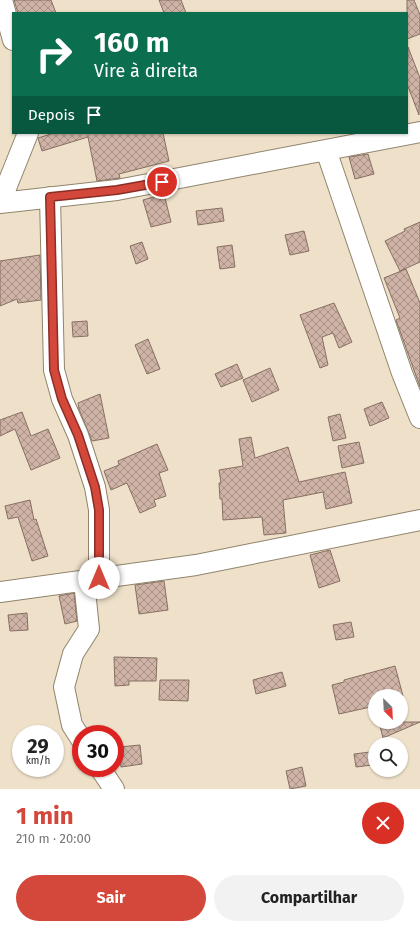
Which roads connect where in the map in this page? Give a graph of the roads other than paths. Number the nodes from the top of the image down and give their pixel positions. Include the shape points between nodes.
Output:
1 (2, 0) edge
2 (12, 36) edge
3 (420, 132) edge
4 (28, 134) edge
5 (326, 150) junction
6 (50, 197) junction
7 (0, 203) edge
8 (420, 418) edge
9 (420, 520) edge
10 (91, 580) junction
11 (0, 592) edge
12 (72, 726) edge
13 (106, 777) edge
14 (114, 789) edge

1 - 2 street
3 - 5 street
4 - 7 street
5 - 6 street via 117,190
5 - 8 street
6 - 7 street
6 - 10 street via 54,370 62,399 78,435 95,487 99,510
9 - 10 street via 196,565
10 - 11 street
10 - 12 street via 89,629 73,654 64,687
13 - 14 street

